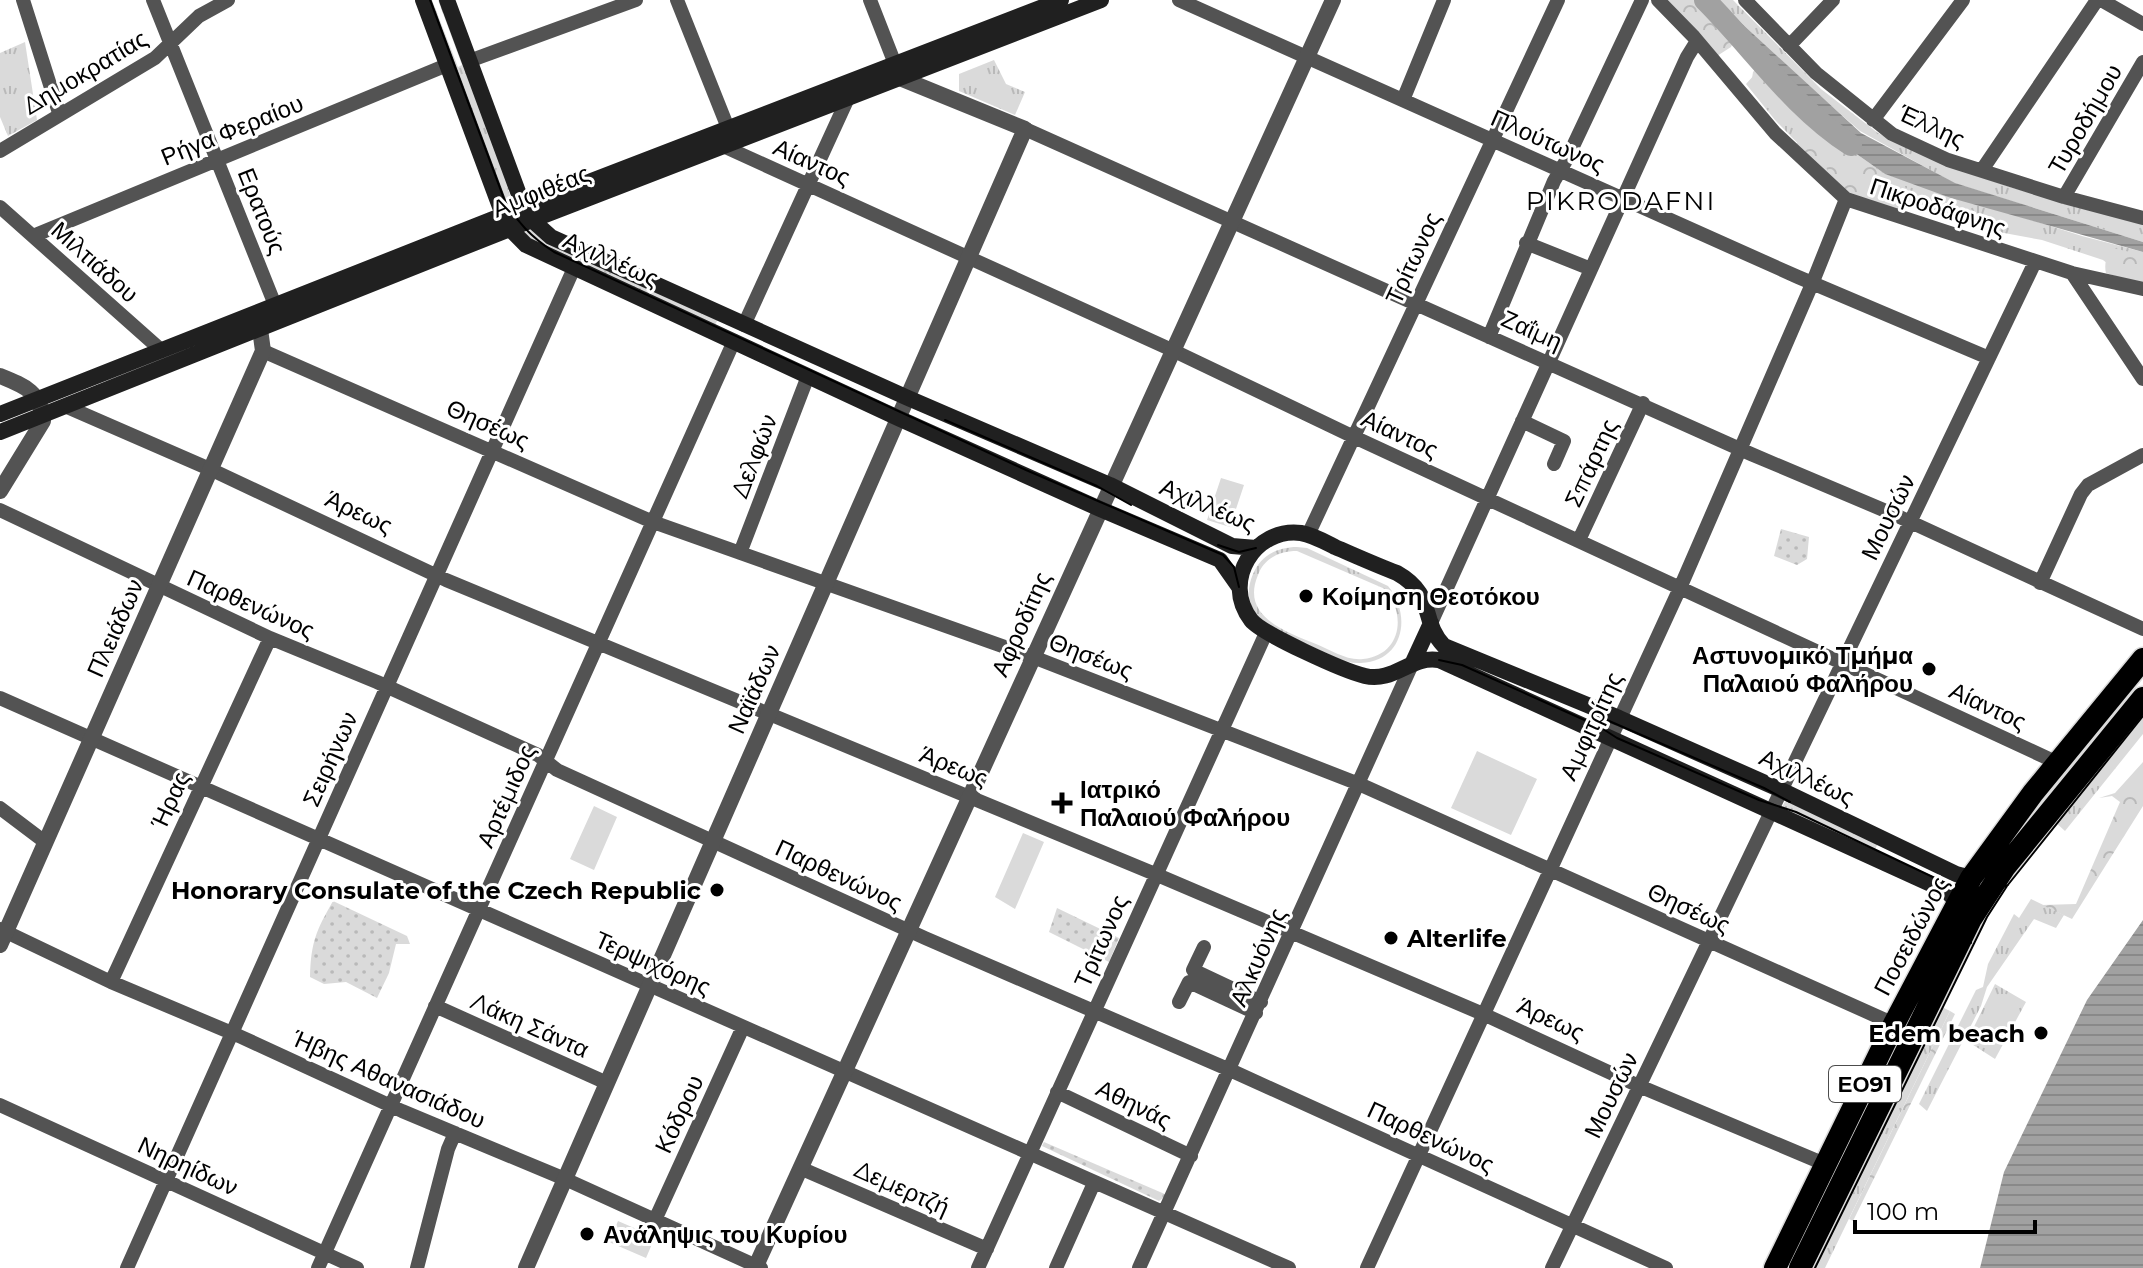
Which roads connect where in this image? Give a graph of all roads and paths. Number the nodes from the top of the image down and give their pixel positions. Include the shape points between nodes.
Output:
1 (23, 0) edge
2 (153, 0) edge
3 (228, 0) edge
4 (423, 0) edge
5 (447, 0) edge
6 (636, 0) edge
7 (677, 0) edge
8 (870, 0) edge
9 (1061, 0) edge
10 (1101, 0) edge
11 (1179, 0) edge
12 (1333, 0) edge
13 (1444, 0) edge
14 (1558, 0) edge
15 (1642, 0) edge
16 (1658, 0) edge
17 (1745, 0) edge
18 (1833, 0) edge
19 (1963, 0) edge
20 (2099, 0) edge
21 (2143, 24) edge
22 (1697, 41) junction
23 (171, 45) junction
24 (1789, 46) junction
25 (1306, 58) junction
26 (469, 61) junction
27 (2143, 62) edge
28 (447, 65) junction
29 (898, 71) junction
30 (848, 98) junction
31 (1403, 100) junction
32 (59, 113) junction
33 (1873, 120) junction
34 (728, 128) junction
35 (1025, 129) junction
36 (1492, 141) junction
37 (723, 146) junction
38 (0, 151) edge
39 (218, 160) junction
40 (1982, 170) junction
41 (1558, 171) junction
42 (808, 184) junction
43 (2064, 197) junction
44 (1623, 198) junction
45 (1846, 199) junction
46 (0, 207) edge
47 (528, 214) junction
48 (2143, 218) edge
49 (507, 222) junction
50 (1231, 222) junction
51 (33, 236) junction
52 (1526, 243) junction
53 (969, 258) junction
54 (2035, 262) junction
55 (574, 268) junction
56 (1591, 269) junction
57 (2072, 273) junction
58 (1812, 284) junction
59 (2143, 289) edge
60 (1416, 304) junction
61 (275, 305) junction
62 (744, 325) junction
63 (260, 329) junction
64 (1489, 337) junction
65 (734, 341) junction
66 (161, 350) junction
67 (1172, 350) junction
68 (263, 351) junction
69 (1989, 358) junction
70 (1548, 363) junction
71 (0, 376) edge
72 (808, 376) junction
73 (2143, 379) edge
74 (908, 398) junction
75 (1643, 403) junction
76 (65, 406) junction
77 (40, 407) junction
78 (0, 414) edge
79 (898, 418) junction
80 (1522, 421) junction
81 (0, 432) edge
82 (1354, 437) junction
83 (1740, 449) junction
84 (493, 450) junction
85 (2143, 455) edge
86 (1554, 464) dead end
87 (212, 470) junction
88 (1110, 485) junction
89 (0, 491) edge
90 (1487, 498) junction
91 (1100, 509) junction
92 (0, 510) edge
93 (653, 522) junction
94 (1910, 522) junction
95 (1308, 535) junction
96 (1579, 540) junction
97 (1256, 548) junction
98 (740, 553) junction
99 (436, 576) junction
100 (2040, 583) junction
101 (826, 584) junction
102 (161, 587) junction
103 (1239, 587) junction
104 (1680, 588) junction
105 (1431, 623) junction
106 (2143, 629) edge
107 (1266, 633) junction
108 (270, 638) junction
109 (598, 644) junction
110 (1442, 653) junction
111 (1033, 657) junction
112 (2143, 659) edge
113 (1413, 662) junction
114 (1843, 663) junction
115 (387, 686) junction
116 (0, 698) edge
117 (2143, 698) edge
118 (768, 716) junction
119 (1619, 718) junction
120 (1224, 730) junction
121 (91, 738) junction
122 (1610, 739) junction
123 (545, 762) junction
124 (2058, 763) junction
125 (1359, 784) junction
126 (201, 787) junction
127 (1781, 790) junction
128 (969, 798) junction
129 (0, 808) edge
130 (1771, 811) junction
131 (319, 839) junction
132 (713, 841) junction
133 (45, 842) junction
134 (1550, 868) junction
135 (1155, 874) junction
136 (1971, 878) junction
137 (1957, 901) junction
138 (479, 910) junction
139 (908, 931) junction
140 (1293, 933) junction
141 (2, 935) edge
142 (1709, 941) junction
143 (1204, 947) dead end
144 (111, 982) junction
145 (650, 985) junction
146 (1179, 1002) dead end
147 (435, 1006) junction
148 (1259, 1008) junction
149 (1094, 1012) junction
150 (1483, 1014) junction
151 (1894, 1024) junction
152 (743, 1027) junction
153 (232, 1033) junction
154 (1230, 1070) junction
155 (844, 1072) junction
156 (607, 1083) junction
157 (1639, 1086) junction
158 (1057, 1092) junction
159 (0, 1105) edge
160 (391, 1105) junction
161 (455, 1133) junction
162 (1029, 1155) junction
163 (1191, 1156) junction
164 (1418, 1156) junction
165 (1827, 1165) junction
166 (800, 1168) junction
167 (565, 1179) junction
168 (166, 1181) junction
169 (1094, 1183) junction
170 (1164, 1214) junction
171 (655, 1220) junction
172 (1572, 1226) junction
173 (987, 1249) junction
174 (325, 1253) junction
175 (757, 1267) edge
176 (127, 1268) edge
177 (318, 1268) edge
178 (357, 1268) edge
179 (417, 1268) edge
180 (526, 1268) edge
181 (978, 1268) edge
182 (1056, 1268) edge
183 (1139, 1268) edge
184 (1289, 1268) edge
185 (1367, 1268) edge
186 (1552, 1268) edge
187 (1666, 1268) edge
188 (1775, 1268) edge
189 (1800, 1268) edge

1 - 32 street
2 - 23 street, Ερατούς
3 - 23 street, Δημοκρατίας via 199,16
4 - 28 main road
5 - 26 main road
6 - 26 street
7 - 34 street
8 - 29 street
9 - 29 main road, Αμφιθέας
10 - 29 main road, Αμφιθέας
11 - 25 street, Πλούτωνος
12 - 25 street, Αφροδίτης
13 - 31 street
14 - 36 street, Τρίτωνος
15 - 41 street
16 - 22 street, Πικροδάφνης
17 - 24 street, Έλλης
18 - 24 street
19 - 33 street
20 - 21 street
20 - 40 street
22 - 44 street
22 - 45 street, Πικροδάφνης via 1775,133
23 - 32 street, Δημοκρατίας
23 - 39 street, Ερατούς
24 - 33 street, Έλλης
25 - 31 street, Πλούτωνος
25 - 50 street, Αφροδίτης
26 - 47 main road
27 - 43 street, Τυροδήμου
28 - 39 street, Ρήγα Φεραίου
28 - 49 main road
29 - 30 main road, Αμφιθέας
29 - 34 main road, Αμφιθέας
29 - 35 street, Ζαΐμη
30 - 37 main road, Αμφιθέας
30 - 42 street
31 - 36 street, Πλούτωνος
32 - 38 street, Δημοκρατίας
33 - 40 street, Έλλης via 1931,153
34 - 47 main road, Αμφιθέας
35 - 50 street, Ζαΐμη
35 - 53 street, Ναϊάδων
36 - 41 street, Πλούτωνος
36 - 60 street, Τρίτωνος
37 - 42 street, Αίαντος
37 - 47 main road, Αμφιθέας
39 - 51 street, Ρήγα Φεραίου
39 - 61 street, Ερατούς
40 - 43 street, Έλλης
41 - 44 street, Πλούτωνος
41 - 52 street
42 - 53 street, Αίαντος
42 - 62 street
43 - 48 street, Έλλης
44 - 56 street
44 - 58 street, Πλούτωνος
45 - 54 street, Πικροδάφνης
45 - 58 street, Αμφιτρίτης
46 - 51 street, Μιλτιάδου
47 - 49 main road, Αμφιθέας
47 - 62 main road, Αχιλλέως via 551,237
49 - 55 main road, Αχιλλέως via 533,249
49 - 61 main road, Αμφιθέας
49 - 63 main road, Αμφιθέας
50 - 60 street, Ζαΐμη
50 - 67 street, Αφροδίτης
51 - 66 street, Μιλτιάδου
52 - 56 street
52 - 64 street
53 - 67 street, Αίαντος
53 - 74 street, Ναϊάδων
54 - 57 street, Πικροδάφνης
54 - 69 street, Μουσών
55 - 65 main road, Αχιλλέως
55 - 84 street, Σειρήνων
56 - 70 street
57 - 59 street, Πικροδάφνης
57 - 73 street
58 - 69 street, Πλούτωνος
58 - 83 street, Αμφιτρίτης
60 - 64 street, Ζαΐμη
60 - 82 street, Τρίτωνος
61 - 66 main road, Αμφιθέας
62 - 74 main road, Αχιλλέως
63 - 68 street
63 - 76 main road, Αμφιθέας
64 - 70 street, Ζαΐμη
65 - 72 main road, Αχιλλέως
65 - 93 street, Αρτέμιδος
66 - 77 main road, Αμφιθέας
67 - 82 street, Αίαντος
67 - 88 street, Αφροδίτης
68 - 84 street, Θησέως
68 - 87 street, Πλειάδων
69 - 94 street, Μουσών
70 - 75 street, Ζαΐμη
70 - 80 street
71 - 77 street via 29,388
72 - 79 main road, Αχιλλέως
72 - 98 street, Δελφών
74 - 79 street, Ναϊάδων
74 - 88 main road, Αχιλλέως
75 - 83 street, Ζαΐμη
75 - 96 street, Σπάρτης
76 - 77 main road, Αμφιθέας
76 - 87 street, Άρεως
77 - 78 main road, Αμφιθέας
77 - 81 main road, Αμφιθέας
77 - 89 street via 40,428
79 - 91 main road, Αχιλλέως
79 - 101 street, Ναϊάδων
80 - 86 street via 1564,441
80 - 90 street
82 - 90 street, Αίαντος
82 - 95 street, Τρίτωνος
83 - 94 street, Ζαΐμη
83 - 104 street, Αμφιτρίτης
84 - 93 street, Θησέως
84 - 99 street, Σειρήνων
85 - 100 street via 2088,485
87 - 99 street, Άρεως
87 - 102 street, Πλειάδων
88 - 91 street, Αφροδίτης
88 - 97 main road, Αχιλλέως via 1232,546
90 - 96 street, Αίαντος
90 - 105 street
91 - 103 main road, Αχιλλέως via 1220,560
91 - 111 street, Αφροδίτης
92 - 102 street, Παρθενώνος
93 - 98 street, Θησέως
93 - 109 street, Αρτέμιδος
94 - 100 street, Ζαΐμη
94 - 114 street, Μουσών
95 - 97 main road via 1280,534
95 - 105 main road via 1405,577 1423,597
96 - 104 street, Αίαντος
97 - 103 main road, Αχιλλέως via 1242,570
98 - 101 street, Θησέως
99 - 109 street, Άρεως
99 - 115 street, Σειρήνων
100 - 106 street, Ζαΐμη
101 - 111 street, Θησέως
101 - 118 street, Ναϊάδων
102 - 108 street, Παρθενώνος
102 - 121 street, Πλειάδων
103 - 107 main road via 1246,613
104 - 114 street, Αίαντος
104 - 119 street, Αμφιτρίτης
105 - 110 main road
105 - 113 main road
107 - 113 main road via 1364,676 1390,675
107 - 120 street, Τρίτωνος
108 - 115 street, Παρθενώνος
108 - 126 street, Ήρας
109 - 118 street, Άρεως
109 - 123 street, Αρτέμιδος
110 - 113 main road
110 - 119 main road, Αχιλλέως
110 - 122 main road, Αχιλλέως
111 - 120 street, Θησέως
111 - 128 street, Αφροδίτης
112 - 124 highway, Ποσειδώνος / ΕΟ91
113 - 125 street, Αλκυόνης
114 - 124 street, Αίαντος
114 - 127 street, Μουσών
115 - 123 street, Παρθενώνος
115 - 131 street, Σειρήνων
116 - 121 street, Τερψιχόρης
117 - 189 highway, Ποσειδώνος / ΕΟ91 via 2005,867 1971,919
118 - 128 street, Άρεως
118 - 132 street, Ναϊάδων
119 - 122 street, Αμφιτρίτης
119 - 127 main road, Αχιλλέως
120 - 125 street, Θησέως
120 - 135 street, Τρίτωνος
121 - 126 street, Τερψιχόρης
121 - 133 street, Πλειάδων
122 - 130 main road, Αχιλλέως
122 - 134 street, Αμφιτρίτης
123 - 132 street, Παρθενώνος
123 - 138 street, Αρτέμιδος
124 - 136 highway, Ποσειδώνος / ΕΟ91
125 - 134 street, Θησέως
125 - 140 street, Αλκυόνης
126 - 131 street, Τερψιχόρης
126 - 144 street, Ήρας
127 - 130 street, Μουσών
127 - 136 main road, Αχιλλέως
128 - 135 street, Άρεως
128 - 139 street, Αφροδίτης
129 - 133 street
130 - 137 main road, Αχιλλέως via 1946,891
130 - 142 street, Μουσών
131 - 138 street, Τερψιχόρης
131 - 153 street, Σειρήνων
132 - 139 street, Παρθενώνος
132 - 145 street, Ναϊάδων
133 - 141 street, Πλειάδων
134 - 142 street, Θησέως
134 - 150 street, Αμφιτρίτης
135 - 140 street, Άρεως
135 - 149 street, Τρίτωνος
136 - 137 highway, Ποσειδώνος / ΕΟ91
137 - 151 highway, Ποσειδώνος / ΕΟ91
138 - 145 street, Τερψιχόρης
138 - 147 street, Αρτέμιδος
139 - 149 street, Παρθενώνος
139 - 155 street, Αφροδίτης
140 - 148 street, Αλκυόνης
140 - 150 street, Άρεως
141 - 144 street, Ήβης Αθανασιάδου
142 - 151 street, Θησέως
142 - 157 street, Μουσών
143 - 148 street via 1193,970
144 - 153 street, Ήβης Αθανασιάδου
145 - 152 street, Τερψιχόρης
145 - 156 street, Ναϊάδων
146 - 148 street via 1189,982
147 - 156 street, Λάκη Σάντα
147 - 160 street, Αρτέμιδος
148 - 154 street, Αλκυόνης
149 - 154 street, Παρθενώνος
149 - 158 street, Τρίτωνος
150 - 157 street, Άρεως
150 - 164 street, Αμφιτρίτης
151 - 165 highway, Ποσειδώνος / ΕΟ91
152 - 155 street, Τερψιχόρης
152 - 171 street, Κόδρου
153 - 160 street, Ήβης Αθανασιάδου
153 - 168 street, Σειρήνων
154 - 163 street, Αλκυόνης
154 - 164 street, Παρθενώνος
155 - 162 street, Τερψιχόρης
155 - 166 street, Αφροδίτης
156 - 167 street, Ναϊάδων
157 - 165 street, Άρεως
157 - 172 street, Μουσών
158 - 162 street, Τρίτωνος
158 - 163 street, Αθηνάς
159 - 168 street, Νηρηίδων
160 - 161 street, Ήβης Αθανασιάδου
160 - 174 street, Αρτέμιδος
161 - 167 street, Ήβης Αθανασιάδου
161 - 179 street
162 - 169 street, Τερψιχόρης
162 - 173 street, Τρίτωνος
163 - 170 street, Αλκυόνης
164 - 172 street, Παρθενώνος
164 - 185 street, Αμφιτρίτης
165 - 188 highway, Ποσειδώνος / ΕΟ91
166 - 173 street, Δεμερτζή
166 - 175 street, Αφροδίτης
167 - 171 street, Ήβης Αθανασιάδου
167 - 180 street, Ναϊάδων
168 - 174 street, Νηρηίδων
168 - 176 street, Σειρήνων
169 - 170 street, Τερψιχόρης
169 - 182 street
170 - 183 street, Αλκυόνης
170 - 184 street, Τερψιχόρης
171 - 175 street, Ήβης Αθανασιάδου
172 - 186 street, Μουσών
172 - 187 street, Παρθενώνος
173 - 181 street, Τρίτωνος
174 - 177 street, Αρτέμιδος
174 - 178 street, Νηρηίδων

